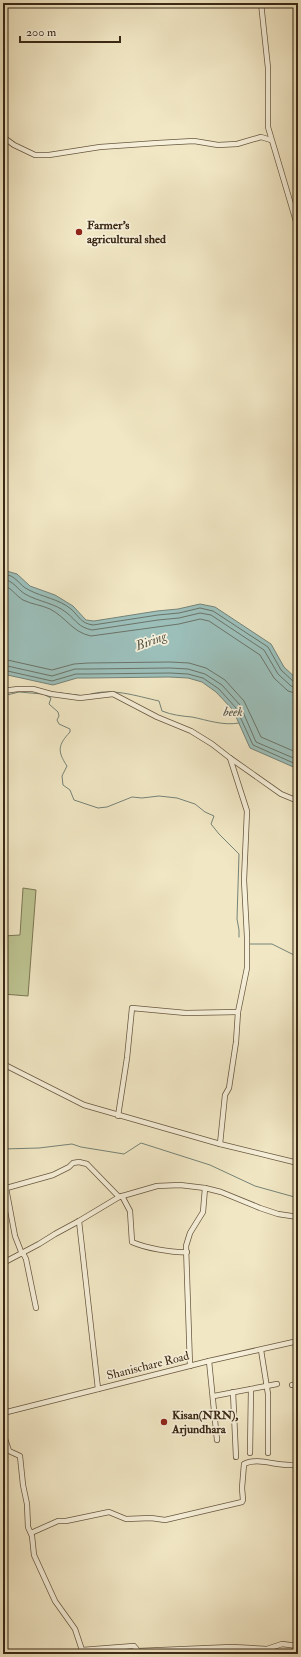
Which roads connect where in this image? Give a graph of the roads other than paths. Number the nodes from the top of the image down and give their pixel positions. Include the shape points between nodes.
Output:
1 (262, 3) edge
2 (3, 137) edge
3 (272, 140) junction
4 (298, 228) edge
5 (3, 691) edge
6 (230, 758) junction
7 (298, 801) edge
8 (238, 1012) junction
9 (3, 1064) edge
10 (118, 1116) junction
11 (220, 1144) junction
12 (298, 1163) edge
13 (4, 1188) edge
14 (205, 1188) junction
15 (121, 1196) junction
16 (298, 1217) edge
17 (79, 1221) junction
18 (187, 1252) junction
19 (23, 1254) junction
20 (3, 1264) edge
21 (36, 1308) dead end
22 (298, 1341) edge
23 (261, 1350) junction
24 (209, 1361) junction
25 (190, 1366) junction
26 (277, 1384) dead end
27 (298, 1384) edge
28 (292, 1385) dead end
29 (267, 1386) junction
30 (98, 1389) junction
31 (251, 1389) junction
32 (233, 1392) junction
33 (214, 1396) junction
34 (3, 1413) edge
35 (3, 1433) edge
36 (217, 1440) dead end
37 (250, 1453) dead end
38 (268, 1453) dead end
39 (236, 1457) dead end
40 (298, 1464) edge
41 (31, 1533) junction
42 (298, 1646) edge
43 (82, 1652) edge

1 - 3 street via 268,68 268,127
2 - 3 street via 34,156 158,142 237,144 261,137
3 - 4 street
5 - 6 street via 33,689 80,698 113,694 191,731
6 - 7 street via 281,794
6 - 8 street via 247,811 244,880 247,968
8 - 10 street via 186,1013 132,1008
8 - 11 street via 236,1042 229,1088 225,1095
9 - 10 street via 84,1105
10 - 11 street
11 - 12 street
13 - 15 street via 53,1175 79,1162 87,1164
13 - 19 street via 15,1236
14 - 15 street via 164,1185
14 - 16 street via 278,1214
14 - 18 street via 203,1212 188,1240
15 - 17 street
15 - 18 street via 130,1211 132,1242 139,1246
17 - 19 street
17 - 30 street
18 - 25 street
19 - 20 street
19 - 21 street
22 - 23 street, Shanischare Road
23 - 24 street, Shanischare Road
23 - 29 street
24 - 25 street, Shanischare Road
24 - 33 street
25 - 30 street, Shanischare Road
26 - 29 street
27 - 28 street
29 - 31 street
29 - 38 street
30 - 34 street, Shanischare Road
31 - 32 street
31 - 37 street
32 - 33 street
32 - 39 street
33 - 36 street
35 - 41 street via 9,1451 20,1456 28,1504 28,1527
40 - 41 street via 244,1464 242,1502 165,1520 126,1519 109,1512 58,1521
41 - 43 street via 37,1562 55,1601 75,1629
42 - 43 street via 282,1644 267,1649 232,1647 142,1651 138,1651 134,1646

